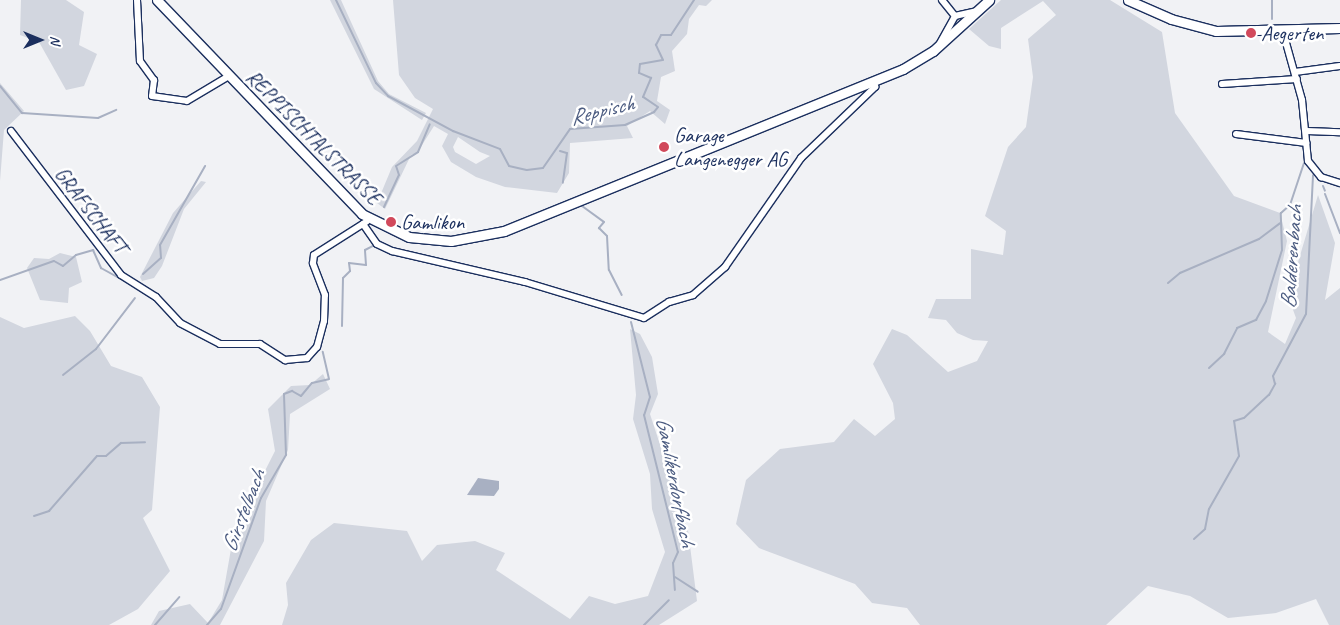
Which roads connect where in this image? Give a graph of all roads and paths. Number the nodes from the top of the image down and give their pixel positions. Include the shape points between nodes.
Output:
1 (137, 0) edge
2 (156, 0) edge
3 (942, 0) edge
4 (990, 0) edge
5 (1128, 0) edge
6 (978, 10) junction
7 (955, 16) junction
8 (1340, 28) edge
9 (1283, 32) junction
10 (939, 46) junction
11 (1340, 66) edge
12 (1295, 72) junction
13 (229, 76) junction
14 (1297, 79) junction
15 (874, 81) junction
16 (1222, 84) dead end
17 (11, 131) dead end
18 (1307, 131) junction
19 (1340, 132) edge
20 (1236, 134) dead end
21 (1306, 143) junction
22 (1340, 183) edge
23 (367, 222) junction

1 - 13 street via 140,61 154,80 152,96 187,101
2 - 13 main road, REPPISCHTALSTRASSE
3 - 7 street
4 - 6 main road, REPPISCHTALSTRASSE
5 - 9 main road via 1208,29
6 - 7 street
6 - 10 main road, REPPISCHTALSTRASSE
7 - 10 street
8 - 9 main road
9 - 12 street
10 - 15 main road, REPPISCHTALSTRASSE
11 - 12 street
12 - 14 street
13 - 23 main road, REPPISCHTALSTRASSE
14 - 16 street
14 - 18 street
15 - 23 main road, REPPISCHTALSTRASSE via 487,236 423,240
15 - 23 street via 875,87 802,158 725,267 693,295 669,302 644,318 525,282 392,251 377,244
17 - 23 street, GRAFSCHAFT via 97,248 121,275 156,297 180,323 220,344 260,344 285,360 307,358 317,347 324,321 324,295 313,264 314,255
18 - 19 street
18 - 21 street
20 - 21 street
21 - 22 street via 1315,172

